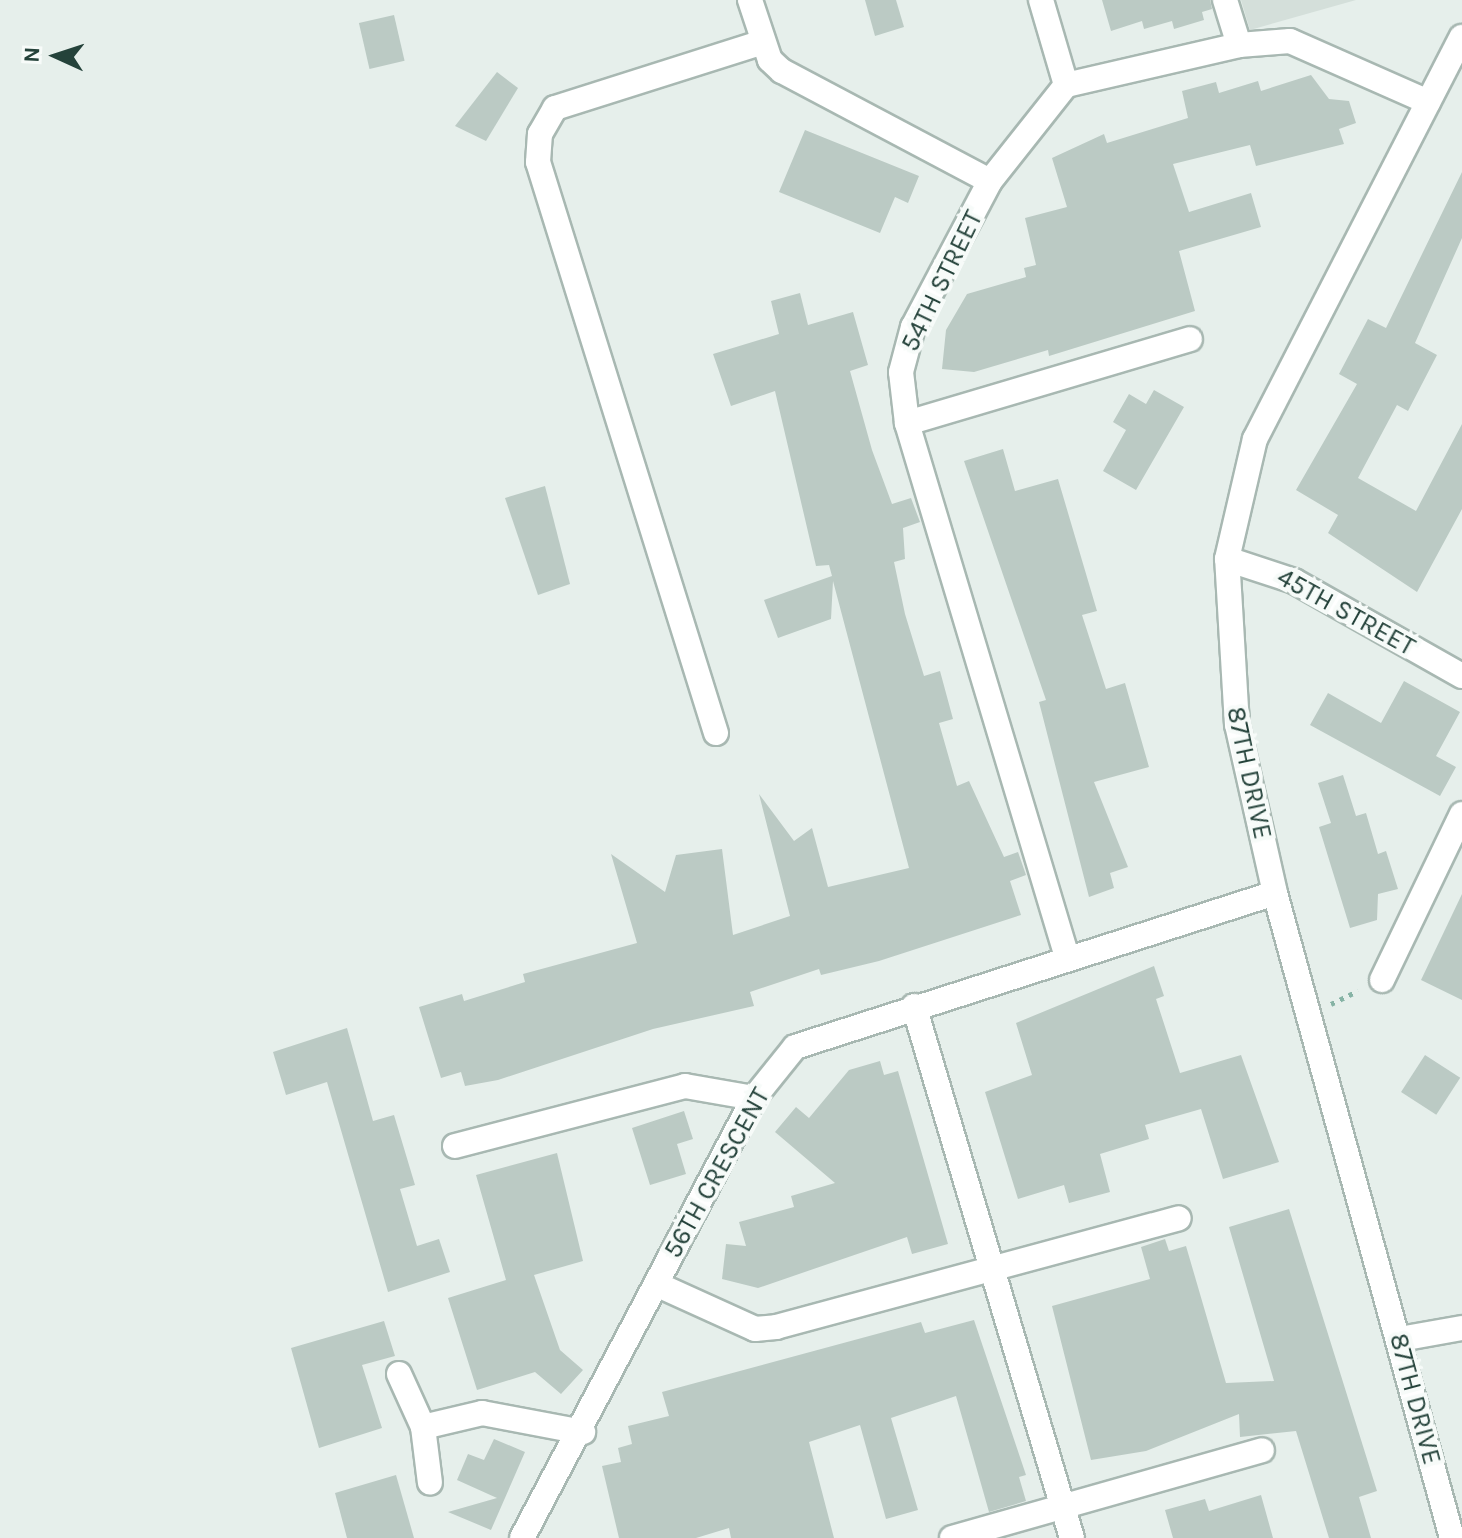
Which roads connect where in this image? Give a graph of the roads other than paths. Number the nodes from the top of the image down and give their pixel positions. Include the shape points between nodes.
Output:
1 (750, 0) edge
2 (1041, 0) edge
3 (1225, 0) edge
4 (1462, 37) edge
5 (763, 42) junction
6 (1239, 45) junction
7 (1066, 85) junction
8 (1428, 102) junction
9 (990, 181) junction
10 (1190, 339) dead end
11 (907, 423) junction
12 (1227, 559) junction
13 (1462, 676) edge
14 (716, 733) dead end
15 (1462, 814) edge
16 (1275, 893) junction
17 (1067, 957) junction
18 (1382, 980) road end
19 (914, 1006) junction
20 (754, 1098) junction
21 (455, 1146) dead end
22 (1179, 1218) dead end
23 (992, 1269) junction
24 (656, 1284) junction
25 (1462, 1328) edge
26 (1400, 1339) junction
27 (399, 1374) dead end
28 (423, 1427) junction
29 (583, 1432) junction
30 (1262, 1450) dead end
31 (430, 1483) dead end
32 (1063, 1508) junction
33 (522, 1538) edge
34 (952, 1538) edge
35 (1072, 1538) edge
36 (1452, 1538) edge

1 - 5 street
2 - 7 street
3 - 6 street
4 - 8 street, 87TH DRIVE
5 - 9 street via 782,71
5 - 14 street via 555,108 540,134 538,162
6 - 7 street
6 - 8 street via 1290,41
7 - 9 street, 54TH STREET
8 - 12 street, 87TH DRIVE via 1255,439
9 - 11 street, 54TH STREET via 905,347
10 - 11 street
11 - 17 street, 54TH STREET
12 - 13 street, 45TH STREET via 1294,581
12 - 16 street, 87TH DRIVE via 1237,725
15 - 18 street
16 - 17 street, 56TH CRESCENT
16 - 26 street, 87TH DRIVE
17 - 19 street, 56TH CRESCENT
19 - 20 street, 56TH CRESCENT via 803,1040
19 - 23 street
20 - 21 street via 685,1086
20 - 24 street, 56TH CRESCENT
22 - 23 street
23 - 24 street via 755,1329
23 - 32 street
24 - 29 street, 56TH CRESCENT
25 - 26 street
26 - 36 street, 87TH DRIVE
27 - 28 street
28 - 29 street via 482,1413
28 - 31 street
29 - 33 street, 56TH CRESCENT
30 - 32 street
32 - 34 street
32 - 35 street

